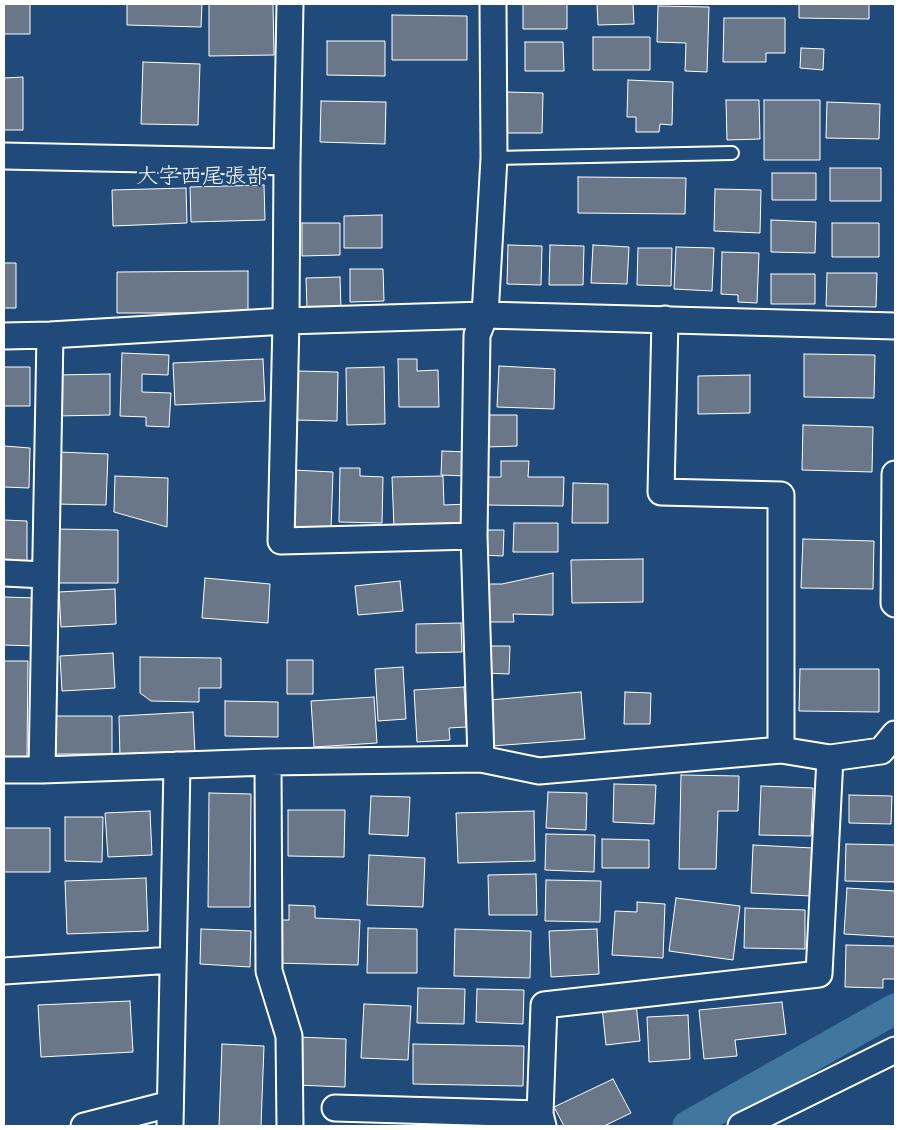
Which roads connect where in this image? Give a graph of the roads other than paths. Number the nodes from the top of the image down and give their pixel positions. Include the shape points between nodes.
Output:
1 (290, 4) edge
2 (493, 4) edge
3 (732, 153) dead end
4 (4, 156) edge
5 (494, 158) junction
6 (287, 162) junction
7 (485, 314) junction
8 (665, 319) junction
9 (286, 321) junction
10 (895, 326) edge
11 (50, 335) junction
12 (4, 336) edge
13 (895, 474) edge
14 (474, 536) junction
15 (4, 573) edge
16 (45, 575) junction
17 (895, 604) edge
18 (895, 734) edge
19 (781, 750) junction
20 (830, 758) junction
21 (480, 759) junction
22 (268, 762) junction
23 (177, 765) junction
24 (4, 770) edge
25 (42, 770) junction
26 (173, 960) junction
27 (4, 971) edge
28 (895, 1050) edge
29 (335, 1108) dead end
30 (170, 1115) edge
31 (542, 1120) edge
32 (84, 1126) edge
33 (290, 1126) edge
34 (741, 1126) edge

1 - 6 street
2 - 5 street
3 - 5 lane
4 - 6 street
5 - 7 street
6 - 9 street
7 - 8 street
7 - 9 street
7 - 14 street via 476,335
8 - 10 street
8 - 19 street via 661,492 780,495
9 - 11 street
9 - 14 street via 281,541
11 - 12 street
11 - 16 street
13 - 17 street
14 - 21 street
15 - 16 street
16 - 25 street
18 - 20 street via 881,752
19 - 20 street
19 - 21 street via 539,771
20 - 31 street via 820,974 544,1005
21 - 22 street
22 - 23 street
22 - 33 street via 269,971 289,1036
23 - 25 street
23 - 26 street
24 - 25 street
26 - 27 street
26 - 30 street
28 - 34 street
29 - 31 street
30 - 32 street

